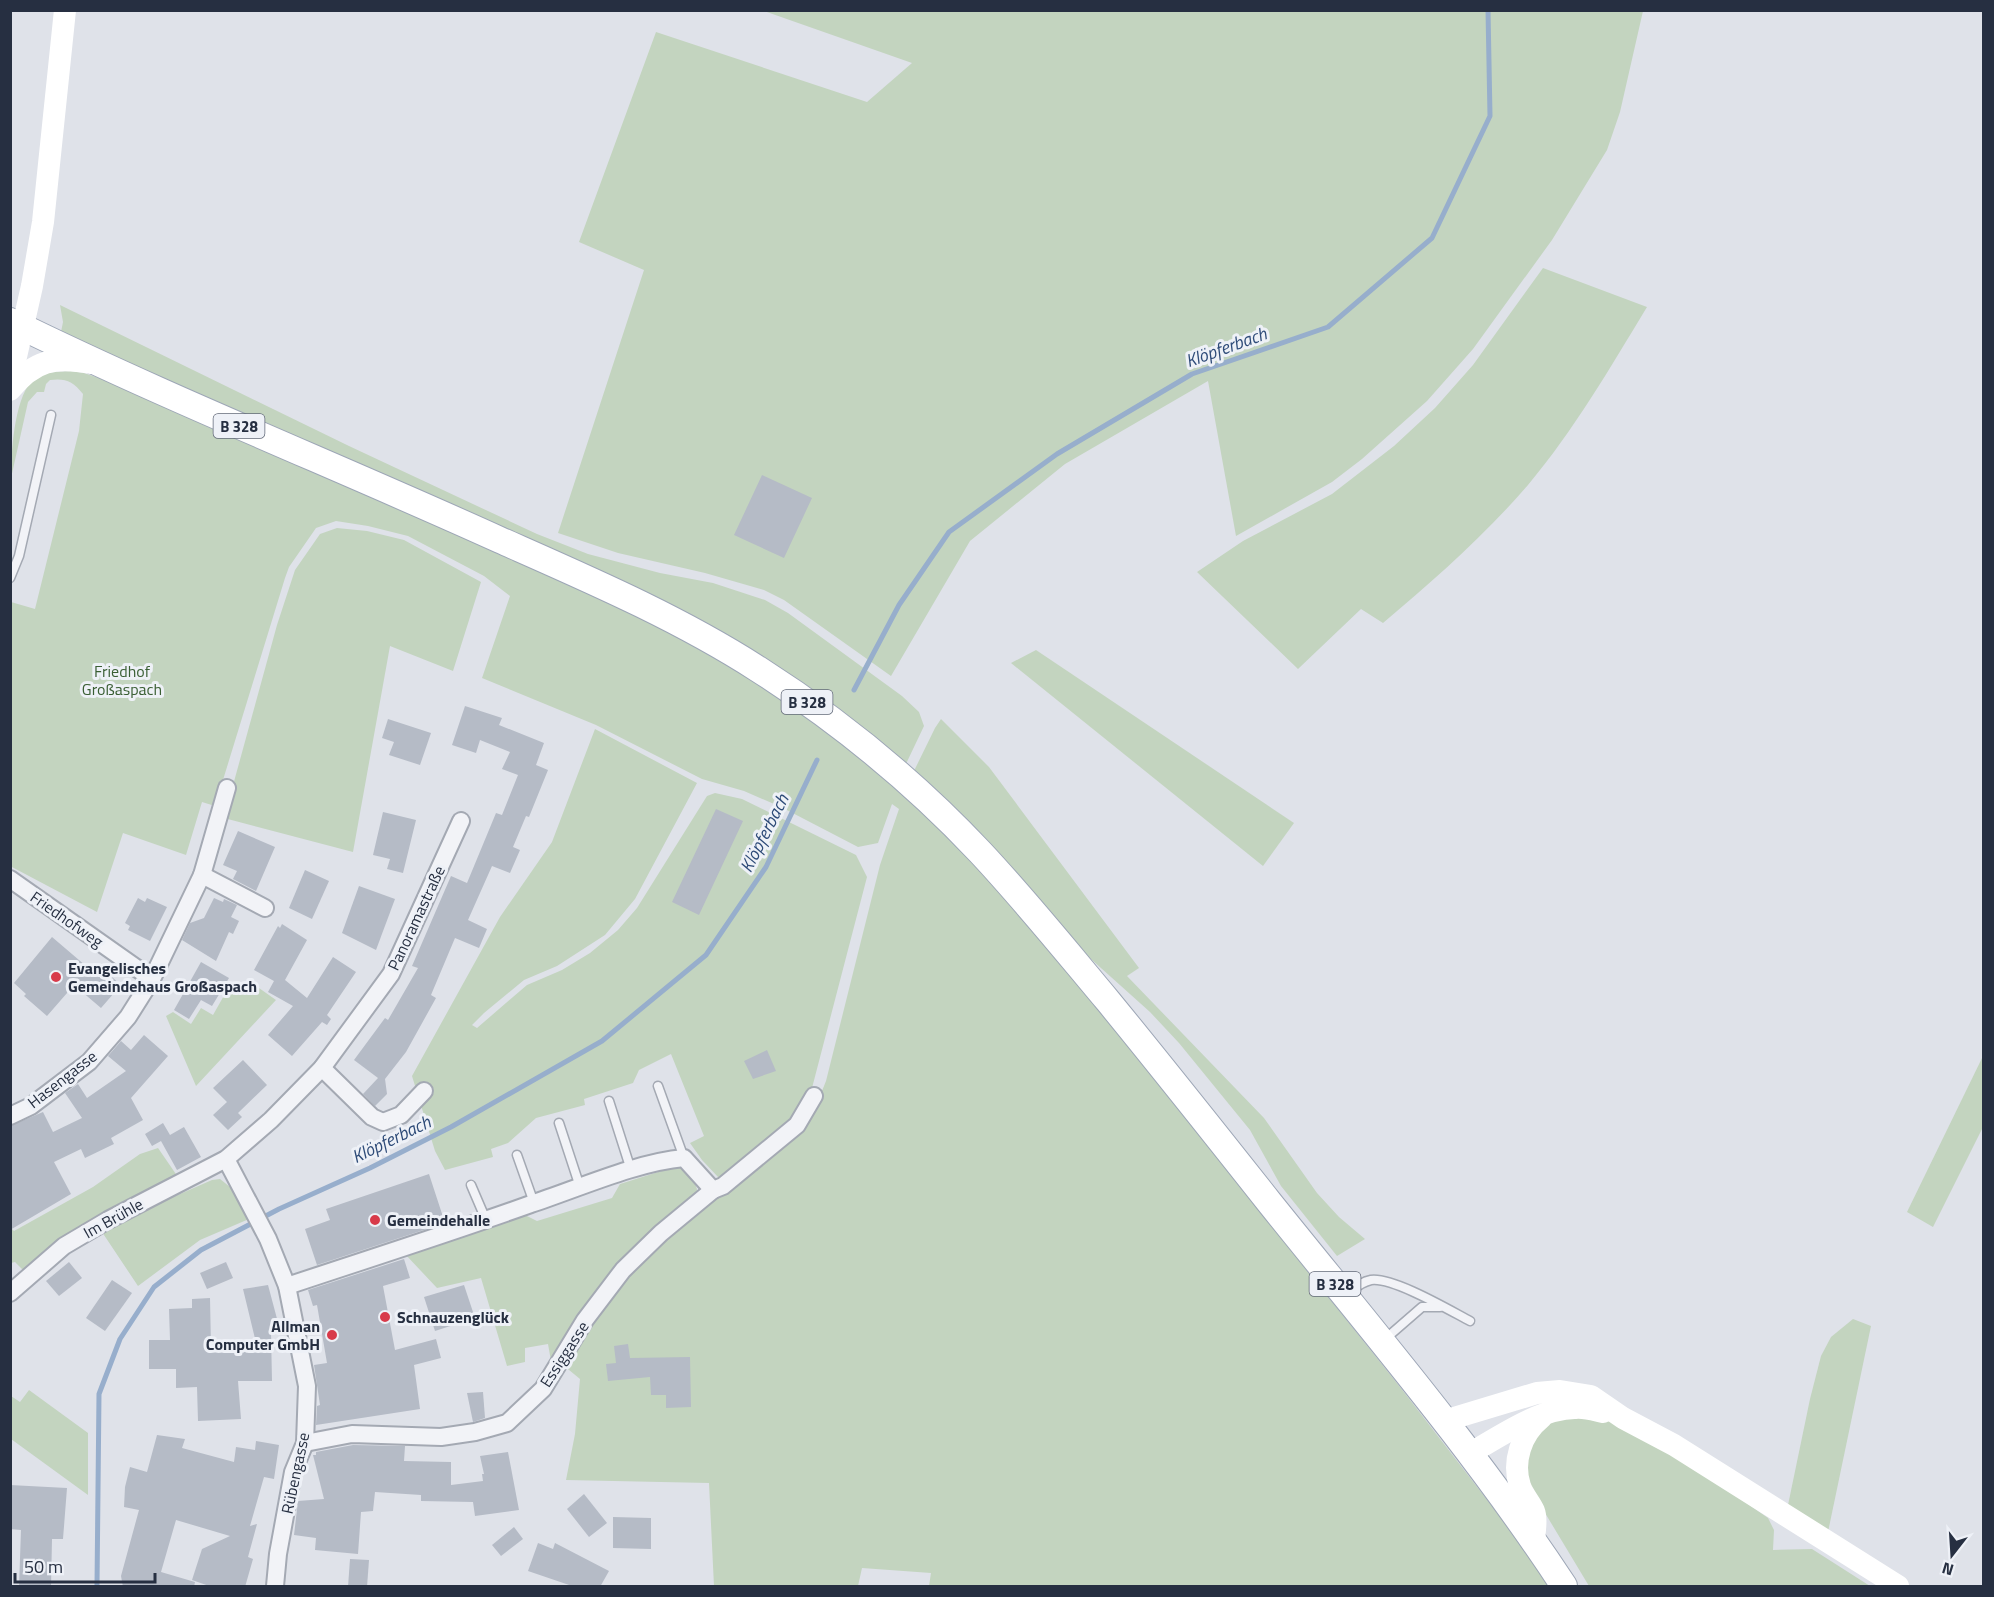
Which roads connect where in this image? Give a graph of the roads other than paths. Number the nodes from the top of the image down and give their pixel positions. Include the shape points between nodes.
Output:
1 (65, 10) edge
2 (17, 324) edge
3 (102, 366) junction
4 (10, 383) edge
5 (10, 390) edge
6 (51, 415) dead end
7 (10, 578) edge
8 (227, 788) dead end
9 (461, 821) dead end
10 (202, 875) junction
11 (10, 879) edge
12 (265, 908) dead end
13 (152, 979) junction
14 (322, 1068) junction
15 (657, 1086) dead end
16 (424, 1091) dead end
17 (814, 1096) dead end
18 (609, 1101) dead end
19 (10, 1116) edge
20 (559, 1123) dead end
21 (517, 1155) dead end
22 (684, 1158) junction
23 (226, 1159) junction
24 (631, 1171) junction
25 (471, 1185) dead end
26 (580, 1187) junction
27 (713, 1190) junction
28 (534, 1203) junction
29 (486, 1220) junction
30 (287, 1286) junction
31 (10, 1293) edge
32 (1345, 1297) junction
33 (1442, 1307) junction
34 (1470, 1321) dead end
35 (1381, 1343) junction
36 (1548, 1413) junction
37 (1623, 1418) junction
38 (1444, 1421) junction
39 (305, 1443) junction
40 (1469, 1454) junction
41 (1535, 1543) junction
42 (275, 1587) edge
43 (1564, 1587) edge
44 (1898, 1587) edge

1 - 2 main road via 43,222 32,286
2 - 3 main road, B 328
2 - 4 main road
3 - 5 main road via 64,359 42,363
3 - 32 main road, B 328 via 644,605 711,640 816,709 912,787 1011,885
6 - 7 lane via 19,556
8 - 10 street, Hasengasse
9 - 14 street, Panoramastraße via 391,974
10 - 12 street
10 - 13 street, Hasengasse
11 - 13 street, Friedhofweg via 57,916
13 - 19 street, Hasengasse via 128,1017 89,1062 31,1106
14 - 16 street via 372,1117 383,1122 401,1116
14 - 23 street, Panoramastraße via 274,1123
15 - 22 lane
17 - 27 street, Essiggasse via 797,1125
18 - 24 lane
20 - 26 lane
21 - 28 lane
22 - 24 street
22 - 27 street
23 - 30 street, Rübengasse via 268,1239
23 - 31 street, Im Brühle via 64,1246
24 - 26 street
25 - 29 lane
26 - 28 street
27 - 39 street, Essiggasse via 623,1270 585,1320 543,1389 507,1423 441,1437 352,1434
28 - 29 street
29 - 30 street
30 - 39 street, Rübengasse via 307,1386
32 - 33 lane via 1362,1283 1373,1280
32 - 35 main road, B 328
33 - 34 lane
33 - 35 lane via 1422,1307
35 - 38 main road, B 328
36 - 37 main road via 1575,1407
36 - 40 main road
36 - 41 main road via 1533,1424 1517,1463 1520,1487 1534,1511
37 - 38 main road via 1591,1396 1560,1391 1537,1393
37 - 44 main road via 1674,1445
38 - 40 main road, B 328
39 - 42 street, Rübengasse via 293,1472
40 - 41 main road, B 328
41 - 43 main road, B 328

